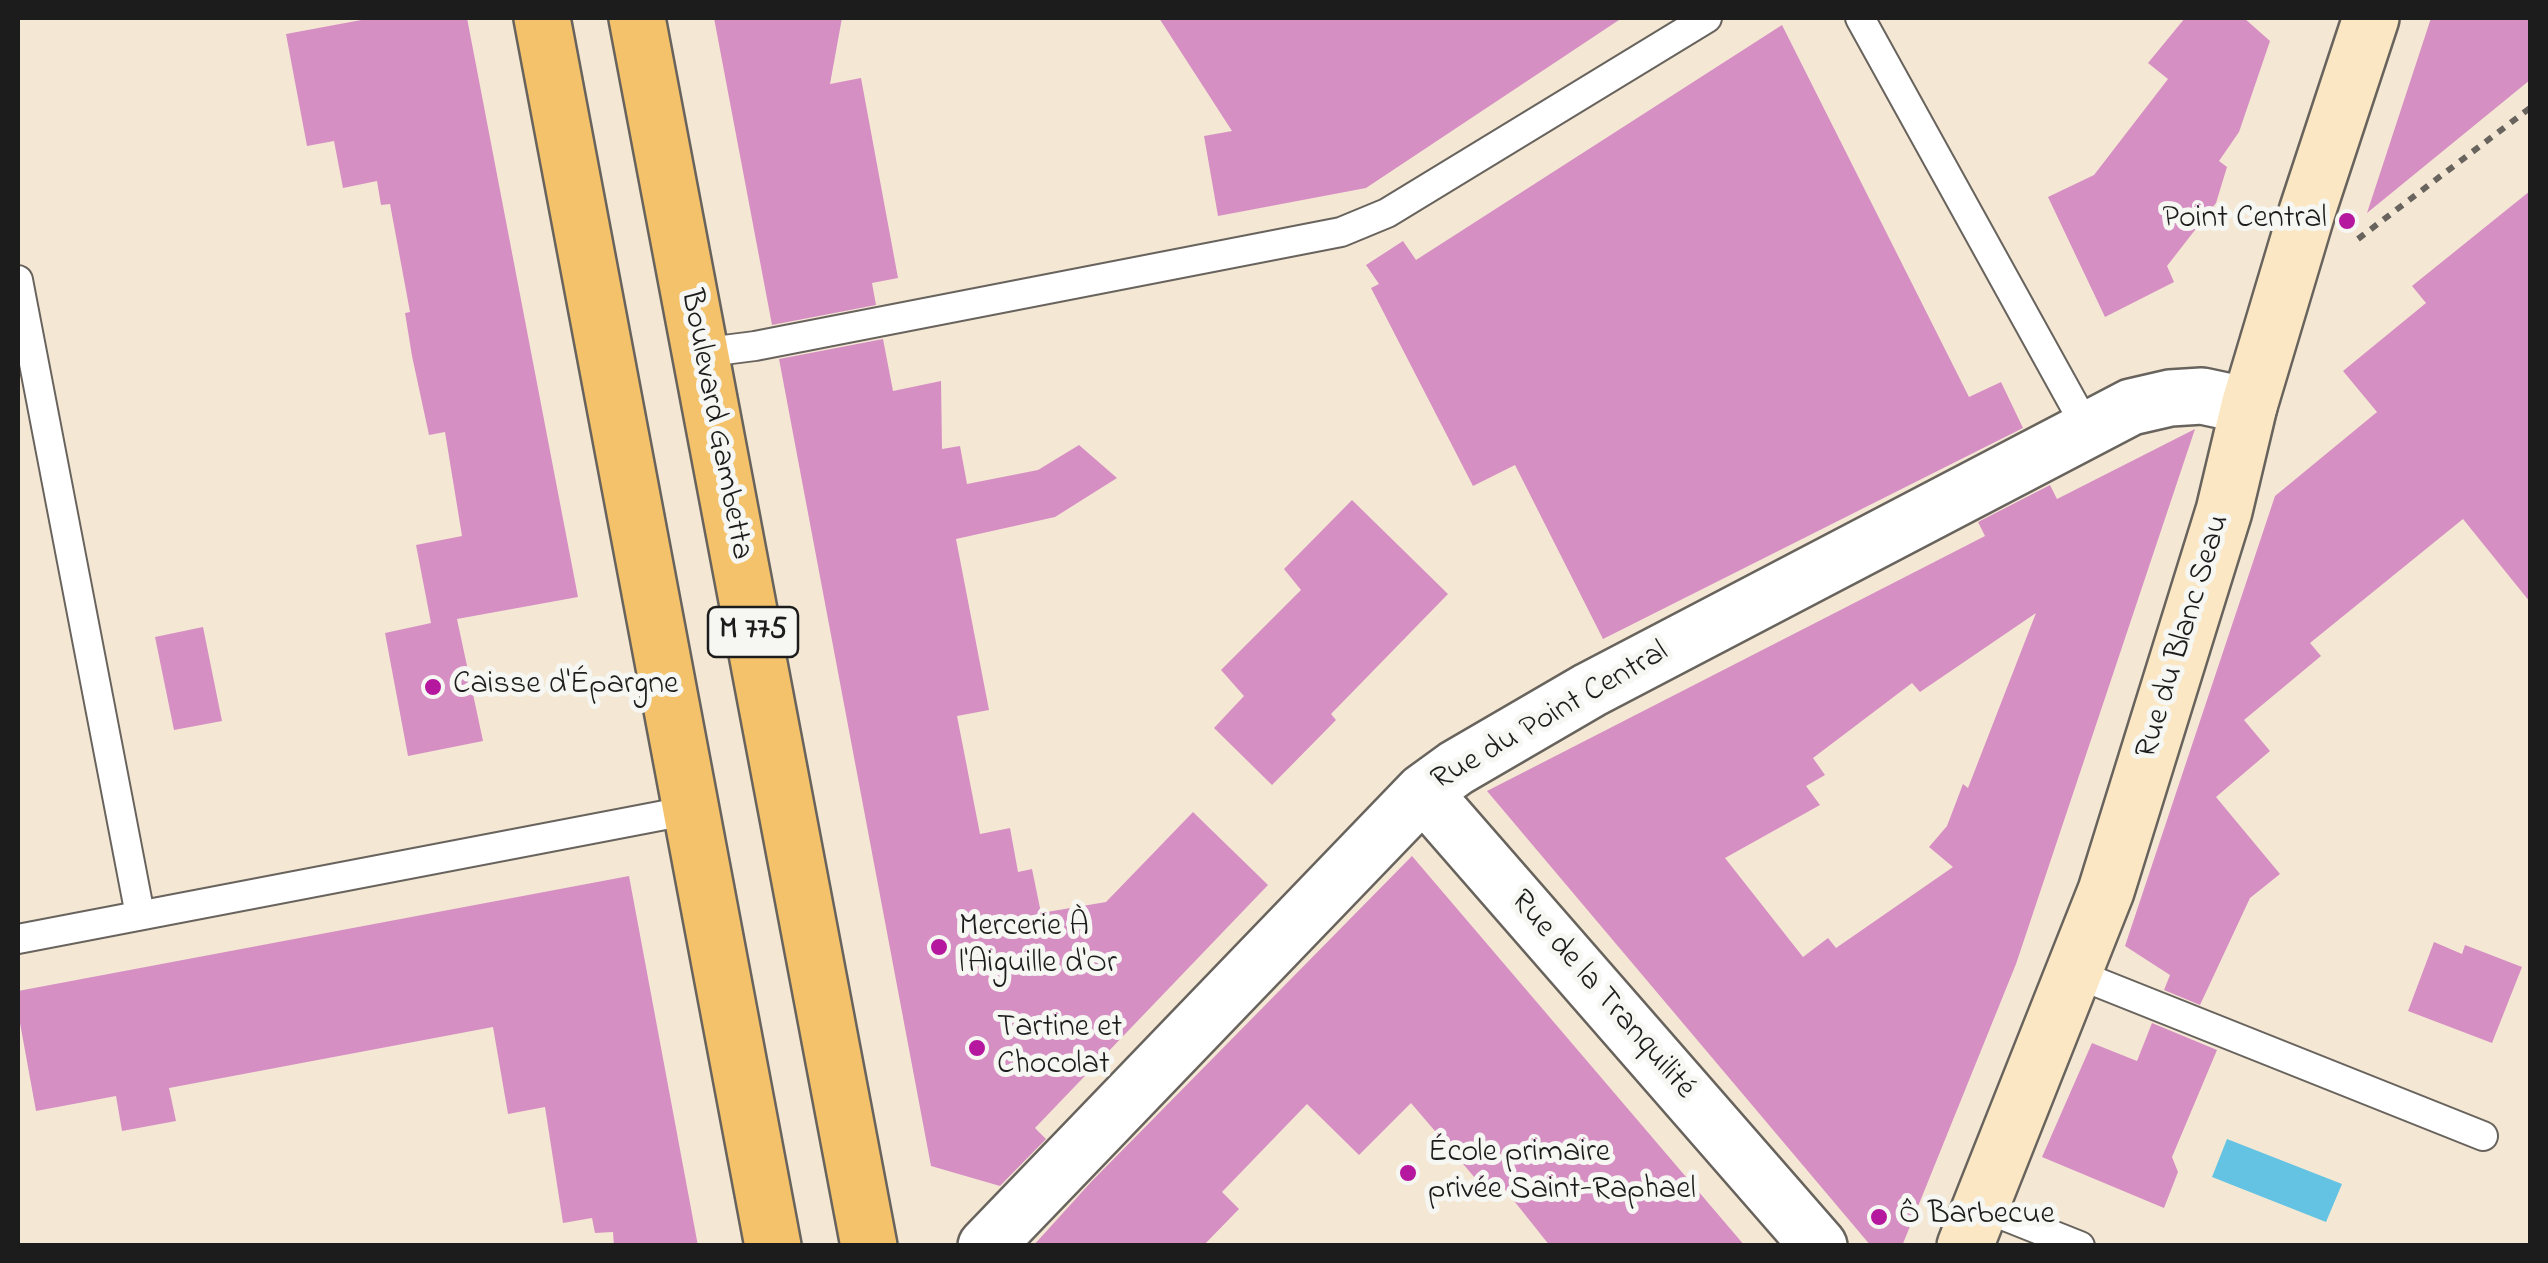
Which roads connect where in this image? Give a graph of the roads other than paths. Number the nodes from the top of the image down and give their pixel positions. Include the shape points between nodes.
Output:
1 (542, 18) edge
2 (638, 18) edge
3 (1707, 18) edge
4 (1860, 18) edge
5 (2371, 18) edge
6 (18, 280) edge
7 (700, 353) junction
8 (2249, 406) junction
9 (2088, 430) junction
10 (1422, 792) junction
11 (691, 810) junction
12 (140, 915) junction
13 (18, 938) edge
14 (2074, 973) junction
15 (2483, 1136) dead end
16 (1973, 1226) edge
17 (773, 1246) edge
18 (869, 1246) edge
19 (986, 1246) edge
20 (1820, 1246) edge
21 (2080, 1246) edge

1 - 11 main road, M 775
2 - 7 main road, Boulevard Gambetta / M 775
3 - 7 lane via 1387,212 1341,232
4 - 9 lane
5 - 8 street, Rue du Blanc Seau
6 - 12 lane
7 - 18 main road, Boulevard Gambetta / M 775
8 - 9 street, Rue du Point Central via 2202,396 2170,398
8 - 14 street, Rue du Blanc Seau via 2179,659
9 - 10 street, Rue du Point Central via 1590,690
10 - 19 street, Rue du Point Central
10 - 20 street, Rue de la Tranquilité
11 - 12 lane
11 - 17 main road, M 775
12 - 13 lane
14 - 15 lane
14 - 16 street, Rue du Blanc Seau
16 - 21 lane

